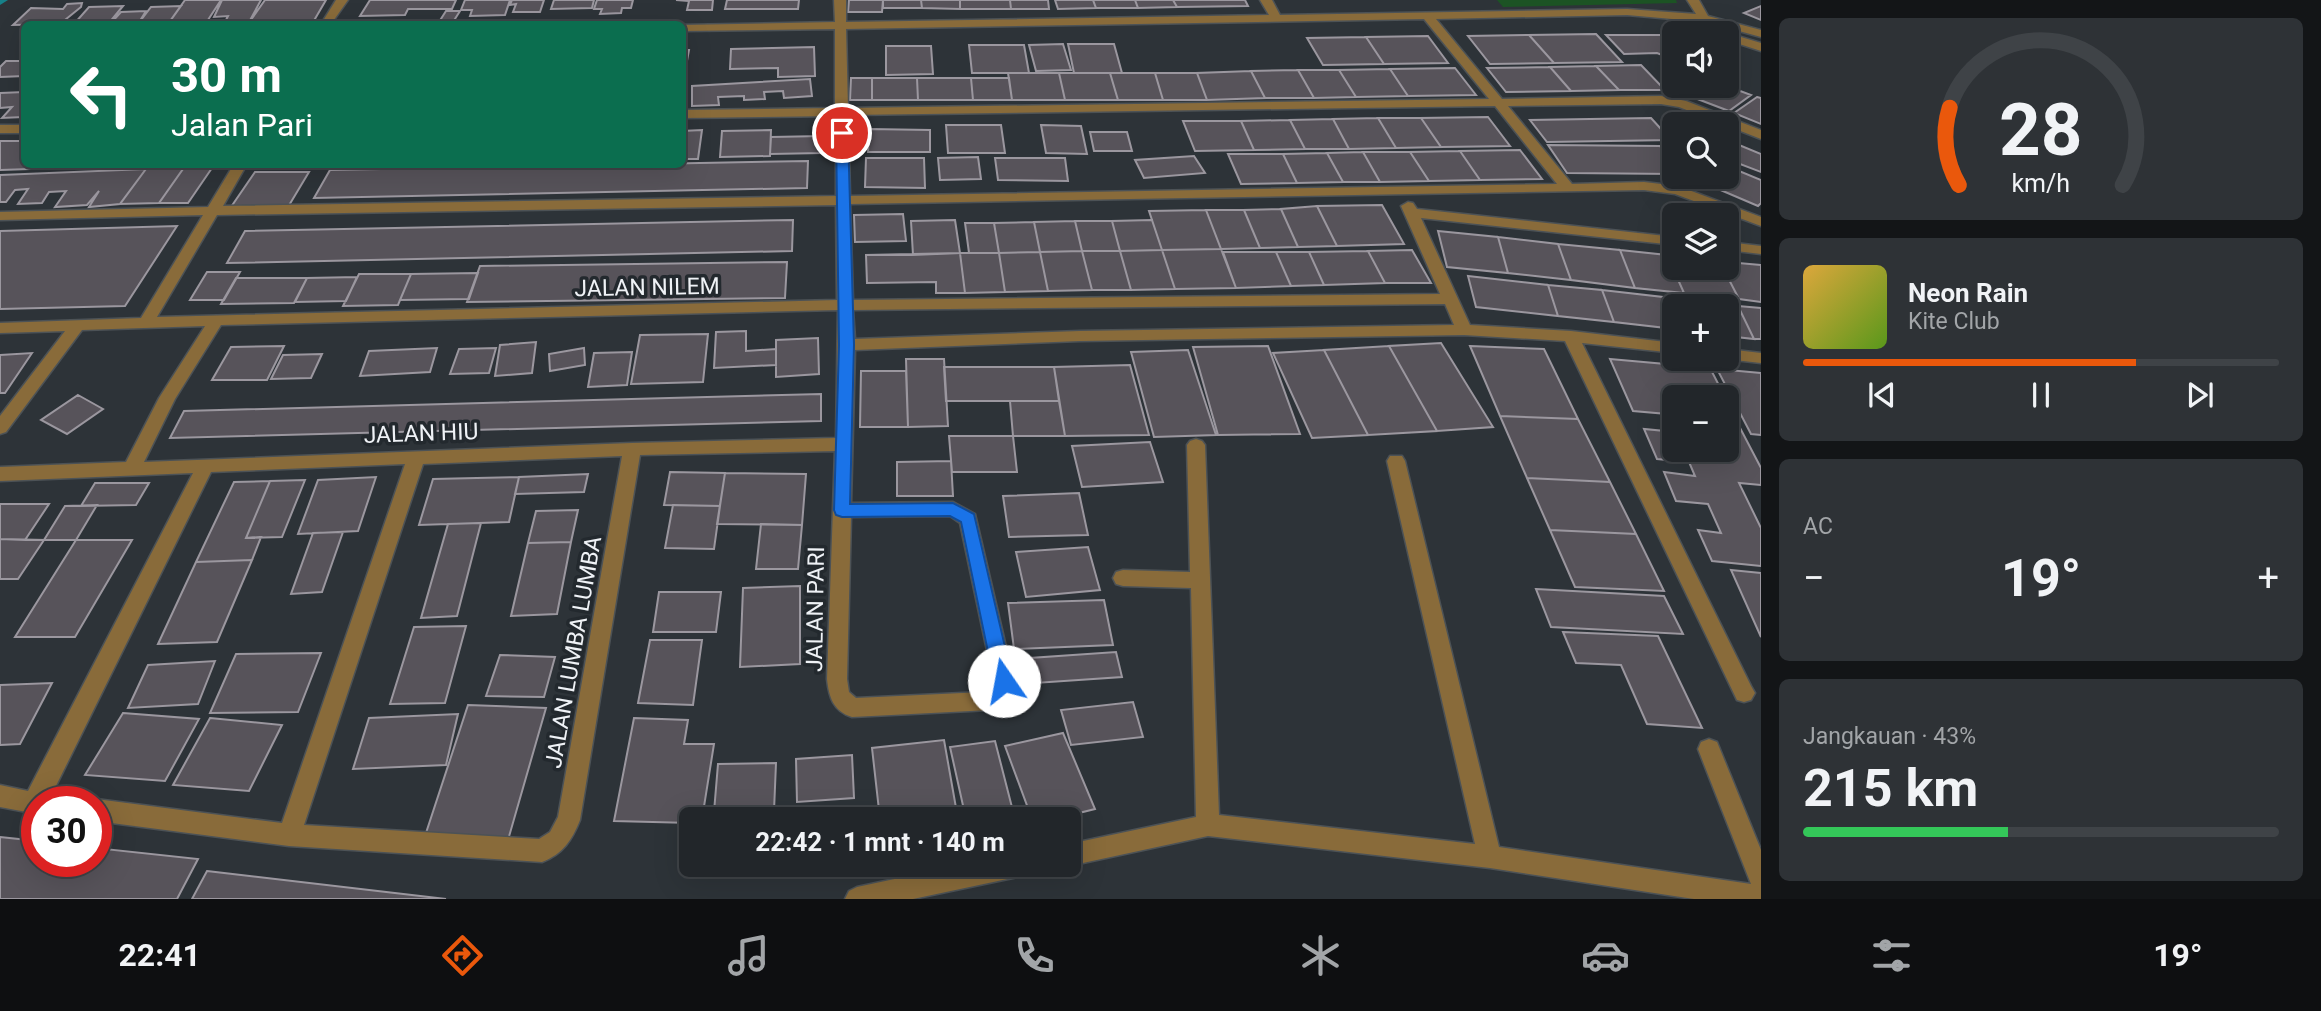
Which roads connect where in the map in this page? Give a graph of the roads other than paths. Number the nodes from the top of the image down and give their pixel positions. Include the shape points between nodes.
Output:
1 (342, 0) edge
2 (840, 0) edge
3 (1266, 0) edge
4 (1492, 0) edge
5 (1693, 0) edge
6 (1506, 15) junction
7 (1429, 16) junction
8 (1276, 18) junction
9 (328, 21) edge
10 (1696, 21) edge
11 (1700, 21) edge
12 (840, 26) junction
13 (686, 28) edge
14 (1739, 30) edge
15 (1761, 34) edge
16 (1739, 40) edge
17 (1761, 47) edge
18 (1497, 100) junction
19 (842, 110) junction
20 (686, 114) edge
21 (0, 129) edge
22 (21, 129) edge
23 (1761, 135) edge
24 (239, 168) edge
25 (1568, 188) junction
26 (1402, 194) junction
27 (843, 200) junction
28 (216, 210) junction
29 (1411, 214) junction
30 (0, 216) edge
31 (1761, 222) edge
32 (1662, 240) edge
33 (1739, 247) edge
34 (1761, 250) edge
35 (1450, 299) junction
36 (845, 305) junction
37 (215, 322) junction
38 (145, 324) junction
39 (77, 326) junction
40 (0, 328) edge
41 (1464, 330) junction
42 (1571, 336) junction
43 (847, 345) junction
44 (1662, 346) edge
45 (1739, 355) edge
46 (1761, 358) edge
47 (0, 428) edge
48 (843, 444) junction
49 (1196, 446) dead end
50 (632, 449) junction
51 (416, 458) junction
52 (1396, 461) dead end
53 (206, 465) junction
54 (133, 467) junction
55 (0, 474) edge
56 (842, 510) junction
57 (1123, 578) dead end
58 (1201, 580) junction
59 (1744, 693) dead end
60 (1709, 749) dead end
61 (43, 786) edge
62 (0, 796) edge
63 (21, 800) edge
64 (112, 812) edge
65 (1208, 825) junction
66 (289, 835) junction
67 (1081, 852) edge
68 (1490, 858) junction
69 (961, 877) edge
70 (1761, 880) edge
71 (1761, 897) edge
72 (857, 899) edge

1 - 9 street
2 - 12 street
3 - 8 street
4 - 6 street
5 - 11 street
6 - 7 street
6 - 10 street via 1662,13
7 - 8 street
7 - 18 street
8 - 12 street
12 - 13 street
12 - 19 street
14 - 15 street
16 - 17 street
18 - 19 street
18 - 23 street via 1671,101
18 - 25 street
19 - 20 street
19 - 27 street
21 - 22 street
24 - 28 street
25 - 26 street
25 - 31 street via 1663,187
26 - 27 street
26 - 29 street
27 - 28 street
27 - 36 street
28 - 30 street
28 - 38 street
29 - 32 street
29 - 35 street
33 - 34 street
35 - 36 street, JALAN NILEM
35 - 41 street
36 - 37 street, JALAN NILEM
36 - 43 street
37 - 38 street, JALAN NILEM
37 - 54 street via 167,398
38 - 39 street, JALAN NILEM
39 - 40 street, JALAN NILEM
39 - 47 street
41 - 42 street
41 - 43 street
42 - 44 street
42 - 59 street
43 - 48 street
45 - 46 street
48 - 50 street, JALAN HIU
48 - 56 street
49 - 58 street
50 - 51 street, JALAN HIU
50 - 66 street, JALAN LUMBA LUMBA via 569,820 558,840 542,851
51 - 53 street, JALAN HIU
51 - 66 street
52 - 68 street
53 - 54 street, JALAN HIU
53 - 61 street
54 - 55 street, JALAN HIU
56 - 56 street, JALAN PARI via 839,696 852,708 990,701 1004,681 968,519 953,509
57 - 58 street
58 - 65 street
60 - 70 street
62 - 63 street
64 - 66 street
65 - 67 street
65 - 68 street
68 - 71 street
69 - 72 street

